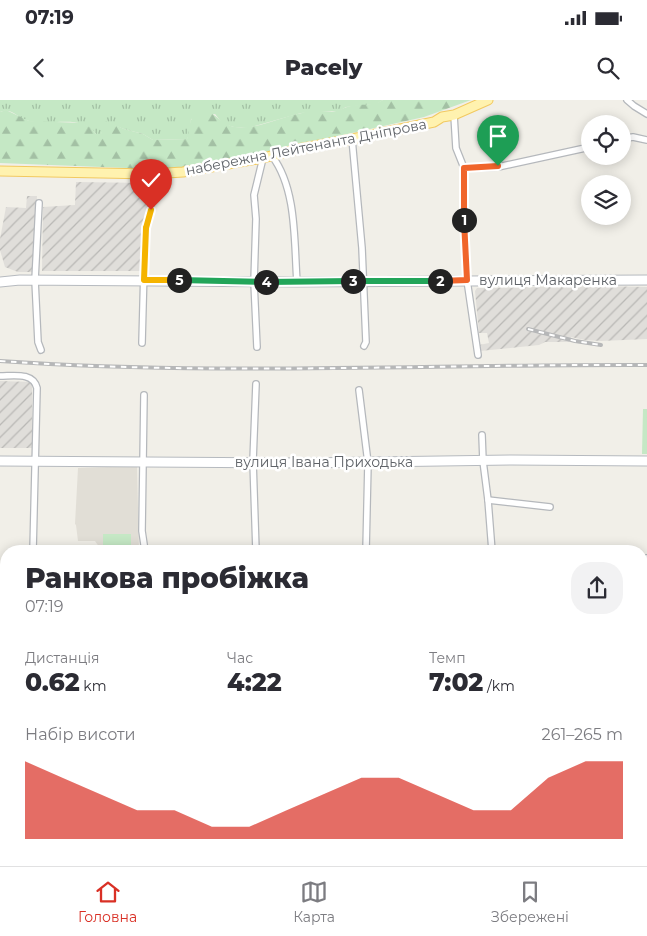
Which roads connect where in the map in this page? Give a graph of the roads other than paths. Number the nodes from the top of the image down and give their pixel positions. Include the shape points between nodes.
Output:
1 (488, 100) edge
2 (627, 100) edge
3 (647, 114) edge
4 (454, 115) junction
5 (631, 137) edge
6 (352, 139) junction
7 (647, 140) edge
8 (581, 149) edge
9 (268, 157) junction
10 (464, 168) junction
11 (0, 171) edge
12 (151, 174) junction
13 (39, 203) dead end
14 (35, 280) junction
15 (144, 280) junction
16 (467, 280) junction
17 (647, 280) edge
18 (363, 281) junction
19 (0, 282) edge
20 (254, 282) junction
21 (298, 282) junction
22 (142, 343) dead end
23 (364, 346) dead end
24 (257, 347) dead end
25 (41, 350) dead end
26 (478, 355) dead end
27 (0, 376) edge
28 (256, 384) dead end
29 (359, 390) dead end
30 (144, 395) dead end
31 (482, 435) dead end
32 (0, 461) edge
33 (35, 461) junction
34 (253, 461) junction
35 (482, 461) junction
36 (647, 461) edge
37 (144, 462) junction
38 (368, 463) junction
39 (488, 500) junction
40 (550, 507) dead end
41 (33, 545) edge
42 (144, 545) edge
43 (256, 545) edge
44 (366, 545) edge
45 (492, 545) edge

1 - 4 main road, набережна Лейтенанта Дніпрова
2 - 3 street
4 - 6 main road, набережна Лейтенанта Дніпрова
4 - 10 street via 456,148
5 - 7 street
6 - 9 main road, набережна Лейтенанта Дніпрова
6 - 18 street
8 - 10 street via 498,166
9 - 12 main road, набережна Лейтенанта Дніпрова
9 - 20 street via 254,195
9 - 21 street via 283,174 288,188
10 - 16 street
11 - 12 main road, набережна Лейтенанта Дніпрова
12 - 15 street
13 - 14 street
14 - 15 main road, вулиця Макаренка
14 - 19 main road, вулиця Макаренка
14 - 25 street
15 - 20 main road, вулиця Макаренка
15 - 22 street
16 - 17 main road, вулиця Макаренка
16 - 18 main road, вулиця Макаренка
16 - 26 street
18 - 21 main road, вулиця Макаренка
18 - 23 street
20 - 21 main road, вулиця Макаренка
20 - 24 street
27 - 33 street via 28,377 38,388
28 - 34 street
29 - 38 street
30 - 37 street
31 - 35 street
32 - 33 main road, вулиця Івана Приходька
33 - 37 main road, вулиця Івана Приходька
33 - 41 street
34 - 37 main road, вулиця Івана Приходька
34 - 38 main road, вулиця Івана Приходька
34 - 43 street
35 - 36 main road, вулиця Івана Приходька
35 - 38 main road, вулиця Івана Приходька
35 - 39 street
37 - 42 street
38 - 44 street
39 - 40 street
39 - 45 street

